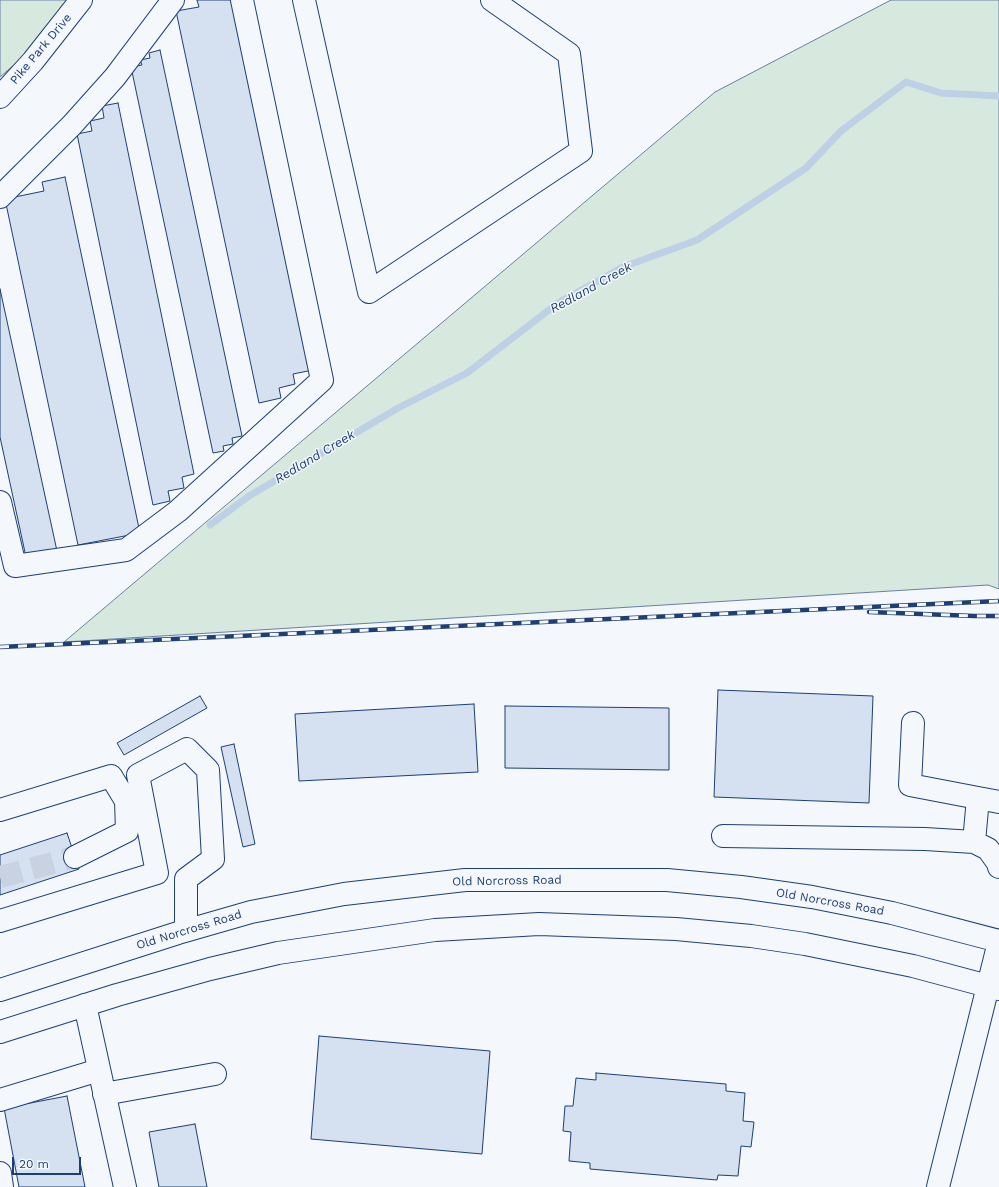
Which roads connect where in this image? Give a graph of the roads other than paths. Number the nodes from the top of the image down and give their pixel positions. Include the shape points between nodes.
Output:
1 (81, 0) edge
2 (173, 0) edge
3 (242, 0) edge
4 (304, 0) edge
5 (492, 0) edge
6 (0, 96) edge
7 (0, 197) edge
8 (0, 502) edge
9 (913, 723) dead end
10 (978, 798) junction
11 (999, 802) edge
12 (0, 810) edge
13 (723, 836) dead end
14 (974, 842) junction
15 (75, 857) tunnel mouth
16 (999, 867) edge
17 (157, 873) junction
18 (186, 879) junction
19 (0, 921) edge
20 (186, 930) junction
21 (999, 942) edge
22 (993, 987) edge
23 (0, 990) edge
24 (85, 1005) junction
25 (0, 1032) edge
26 (99, 1070) junction
27 (215, 1074) dead end
28 (104, 1094) junction
29 (0, 1100) edge
30 (0, 1173) edge
31 (2, 1187) edge
32 (125, 1187) edge
33 (938, 1187) edge

1 - 6 main road, Pike Park Drive via 33,61
2 - 7 main road via 115,77 72,125
3 - 8 main road via 322,380 178,511 126,550 15,566
4 - 5 main road via 369,292 581,151 569,54
9 - 10 main road via 910,785
10 - 11 main road
10 - 14 main road
12 - 15 main road via 111,776 126,801 127,831
13 - 14 main road
14 - 16 main road via 988,849
17 - 18 main road
17 - 18 main road via 138,775 187,749 208,770 213,859
17 - 19 main road
18 - 20 main road
20 - 21 main road, Old Norcross Road via 250,912 344,894 465,880 667,880 812,897 892,913
20 - 23 main road, Old Norcross Road
21 - 22 main road
22 - 24 main road via 913,966 751,936 676,929 539,924 435,930 278,953 210,969
22 - 33 main road
24 - 25 main road
24 - 26 main road
26 - 28 main road
26 - 29 main road
27 - 28 main road
28 - 32 main road
30 - 31 main road

